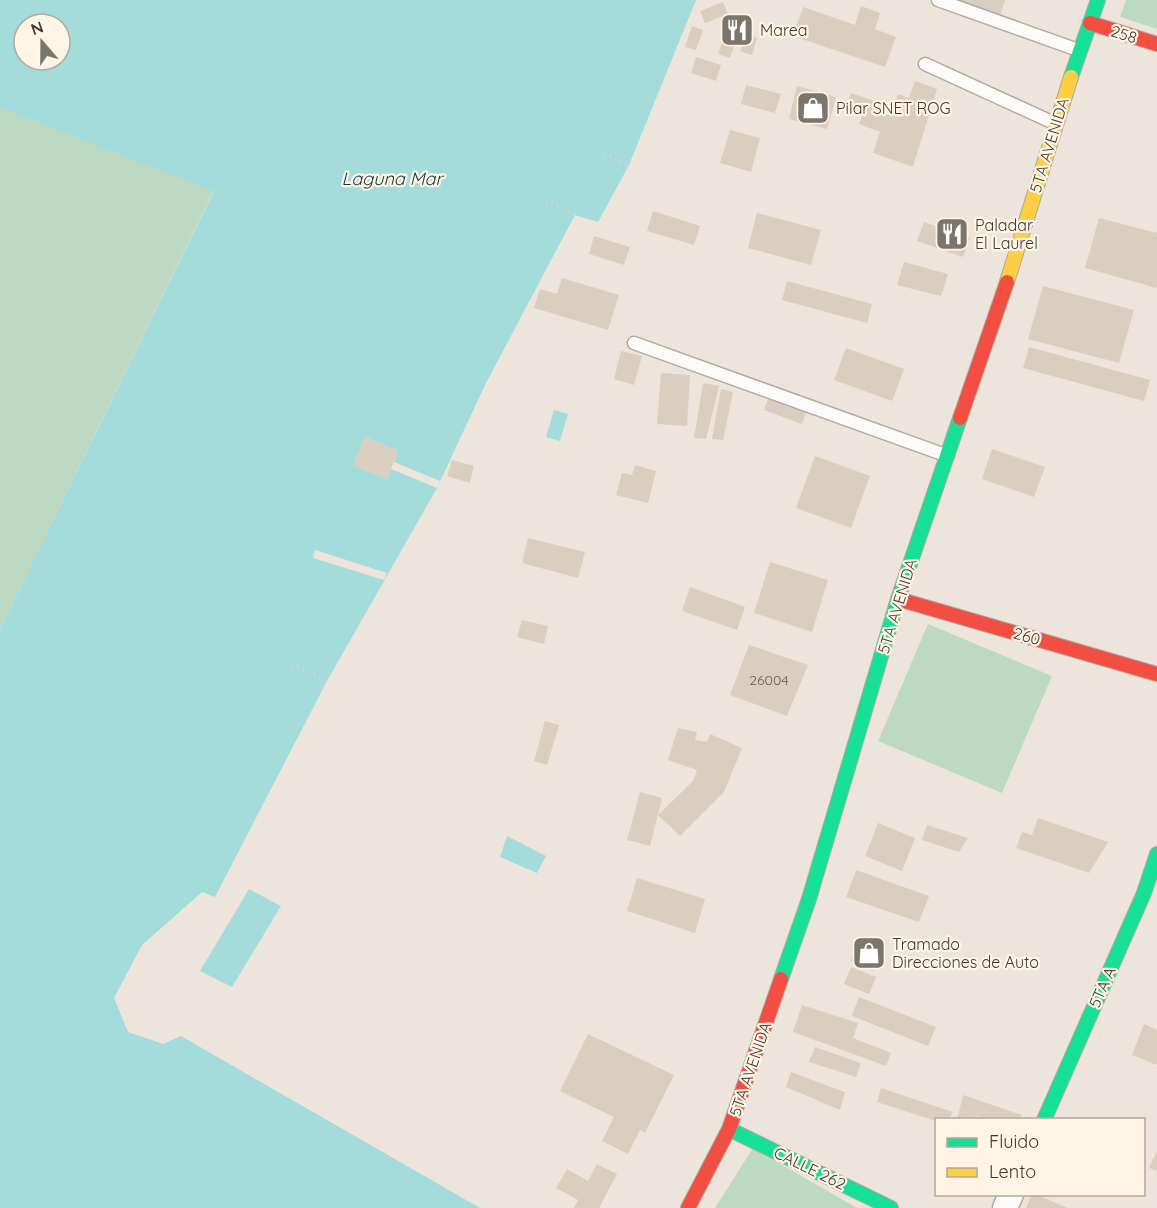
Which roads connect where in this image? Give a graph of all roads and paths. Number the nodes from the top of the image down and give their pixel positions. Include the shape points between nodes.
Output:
1 (938, 0) edge
2 (1098, 0) edge
3 (1090, 23) junction
4 (1157, 44) edge
5 (1078, 50) junction
6 (926, 64) dead end
7 (1055, 123) junction
8 (604, 154) dead end
9 (629, 165) dead end
10 (546, 201) dead end
11 (575, 214) dead end
12 (634, 343) dead end
13 (949, 456) junction
14 (898, 599) junction
15 (292, 664) dead end
16 (1157, 674) edge
17 (327, 681) dead end
18 (1157, 854) edge
19 (1044, 1118) edge
20 (729, 1129) junction
21 (687, 1208) edge
22 (891, 1208) edge

1 - 5 lane
2 - 3 main road, 5TA AVENIDA
3 - 4 main road, 258
3 - 5 main road, 5TA AVENIDA
5 - 7 main road, 5TA AVENIDA
6 - 7 lane
7 - 13 main road, 5TA AVENIDA
8 - 9 path
10 - 11 path
12 - 13 lane
13 - 14 main road, 5TA AVENIDA
14 - 16 main road, 260
14 - 20 main road, 5TA AVENIDA via 809,899
15 - 17 path
18 - 19 main road, 5TA A via 1144,893
20 - 21 main road, 5TA AVENIDA
20 - 22 main road, CALLE 262

